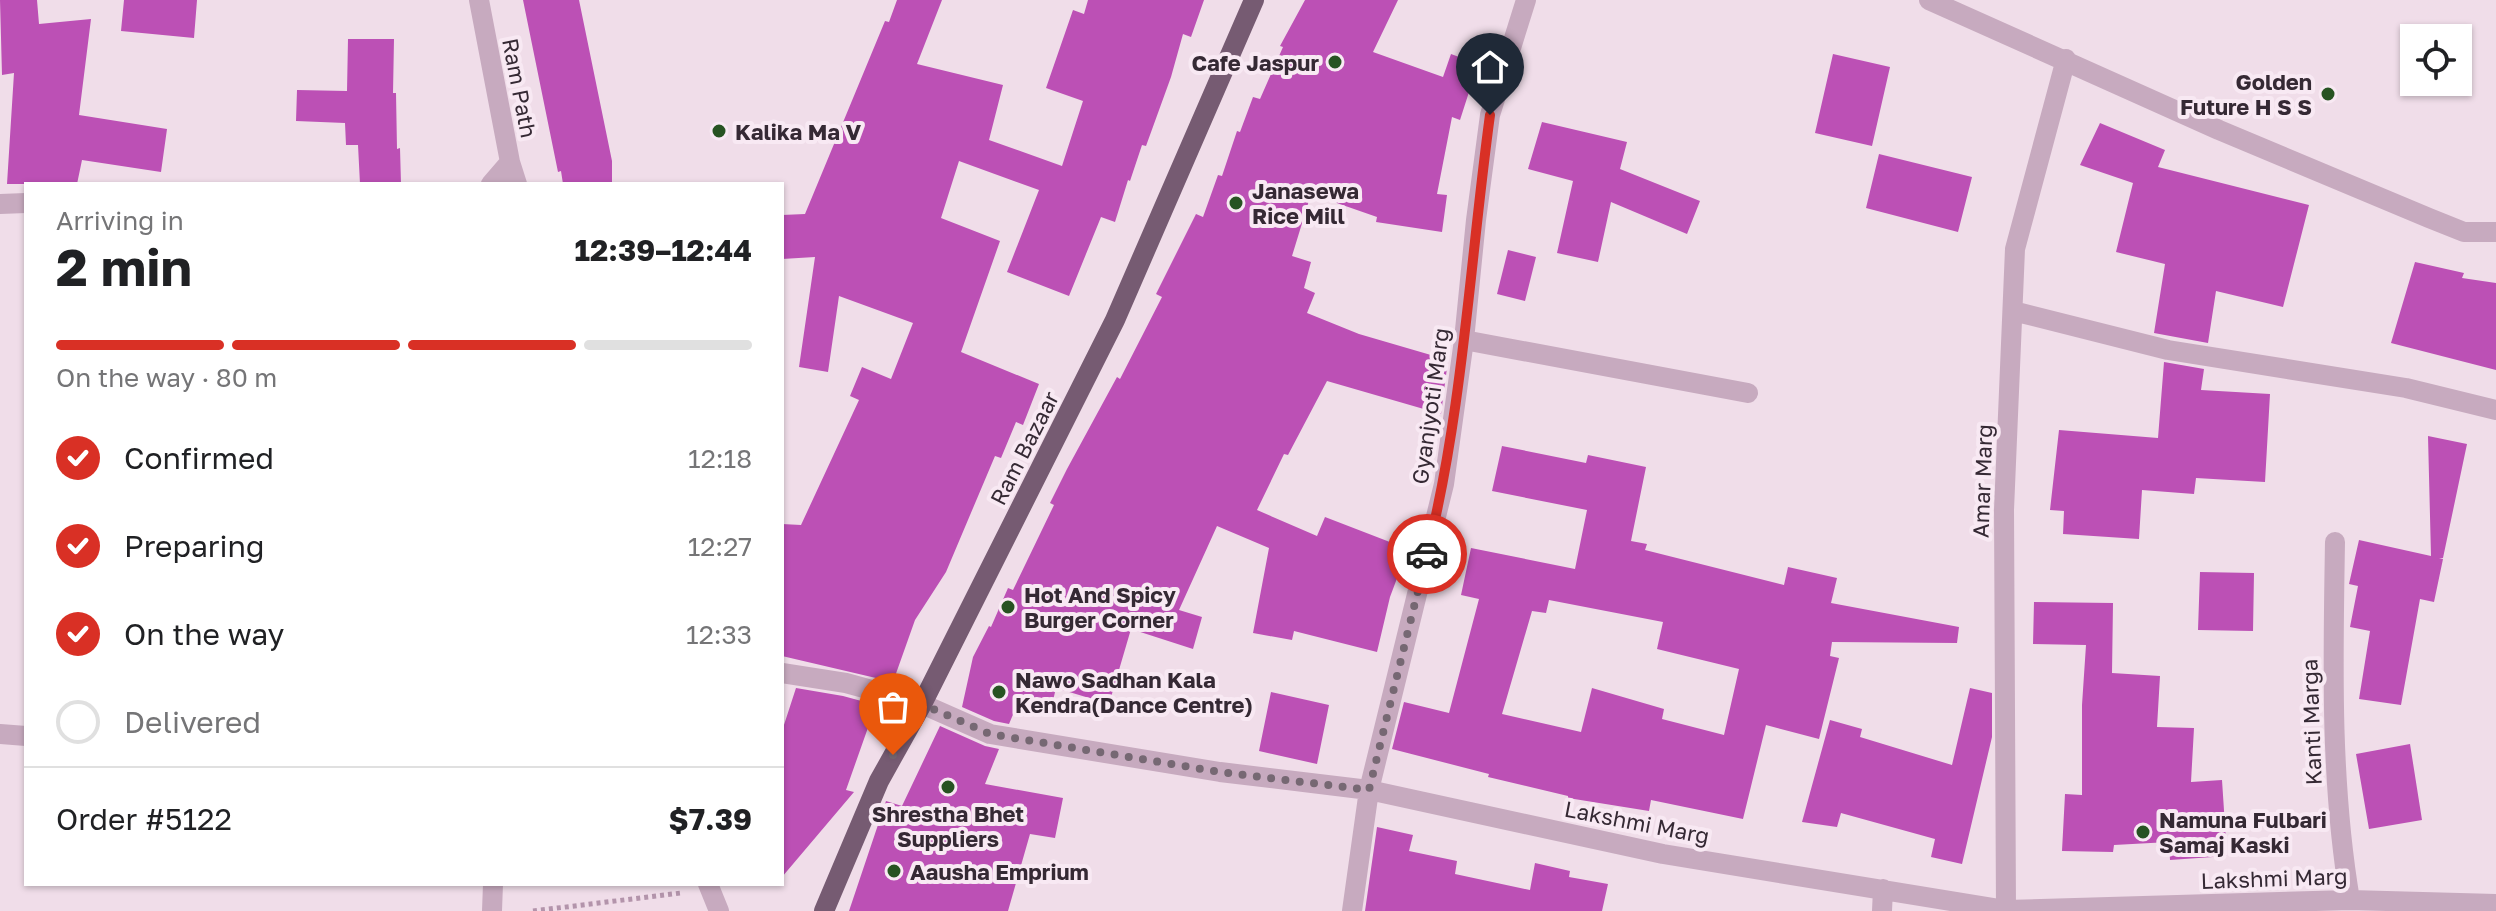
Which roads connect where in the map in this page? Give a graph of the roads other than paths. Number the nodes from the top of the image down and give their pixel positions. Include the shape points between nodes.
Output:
1 (479, 0) edge
2 (1254, 0) edge
3 (1526, 0) edge
4 (1929, 0) edge
5 (1976, 10) edge
6 (2066, 59) junction
7 (510, 162) junction
8 (493, 182) edge
9 (516, 182) edge
10 (24, 203) edge
11 (0, 204) edge
12 (2496, 232) edge
13 (2013, 311) junction
14 (1464, 340) junction
15 (1748, 393) dead end
16 (2496, 410) edge
17 (2335, 542) dead end
18 (784, 673) edge
19 (922, 704) junction
20 (0, 734) edge
21 (24, 736) edge
22 (1369, 790) junction
23 (493, 886) edge
24 (709, 886) edge
25 (1883, 889) junction
26 (2350, 900) junction
27 (2496, 904) edge
28 (2006, 910) edge
29 (492, 911) edge
30 (719, 911) edge
31 (824, 911) edge
32 (1352, 911) edge
33 (1882, 911) edge

1 - 7 street, Ram Path
2 - 19 main road, Ram Bazaar via 1115,320
3 - 14 street, Gyanjyoti Marg via 1490,115
4 - 5 street
5 - 6 street
6 - 12 street via 2429,218 2464,232
6 - 13 street, Amar Marg via 2015,249
7 - 8 street
7 - 9 street, Ram Path
10 - 11 street
13 - 16 street via 2168,350 2406,388
13 - 28 street, Amar Marg via 2004,510
14 - 15 street
14 - 22 street, Gyanjyoti Marg via 1444,484
17 - 26 street, Kanti Marga via 2332,707 2340,840
18 - 19 street, Lakshmi Marg via 846,683
19 - 22 street, Lakshmi Marg via 990,734
19 - 31 main road, Ram Bazaar via 879,781
20 - 21 street
22 - 25 street, Lakshmi Marg via 1663,854
22 - 32 street, Gyanjyoti Marg
23 - 29 street
24 - 30 street
25 - 28 street, Lakshmi Marg
25 - 33 street
26 - 27 street, Lakshmi Marg
26 - 28 street, Lakshmi Marg

